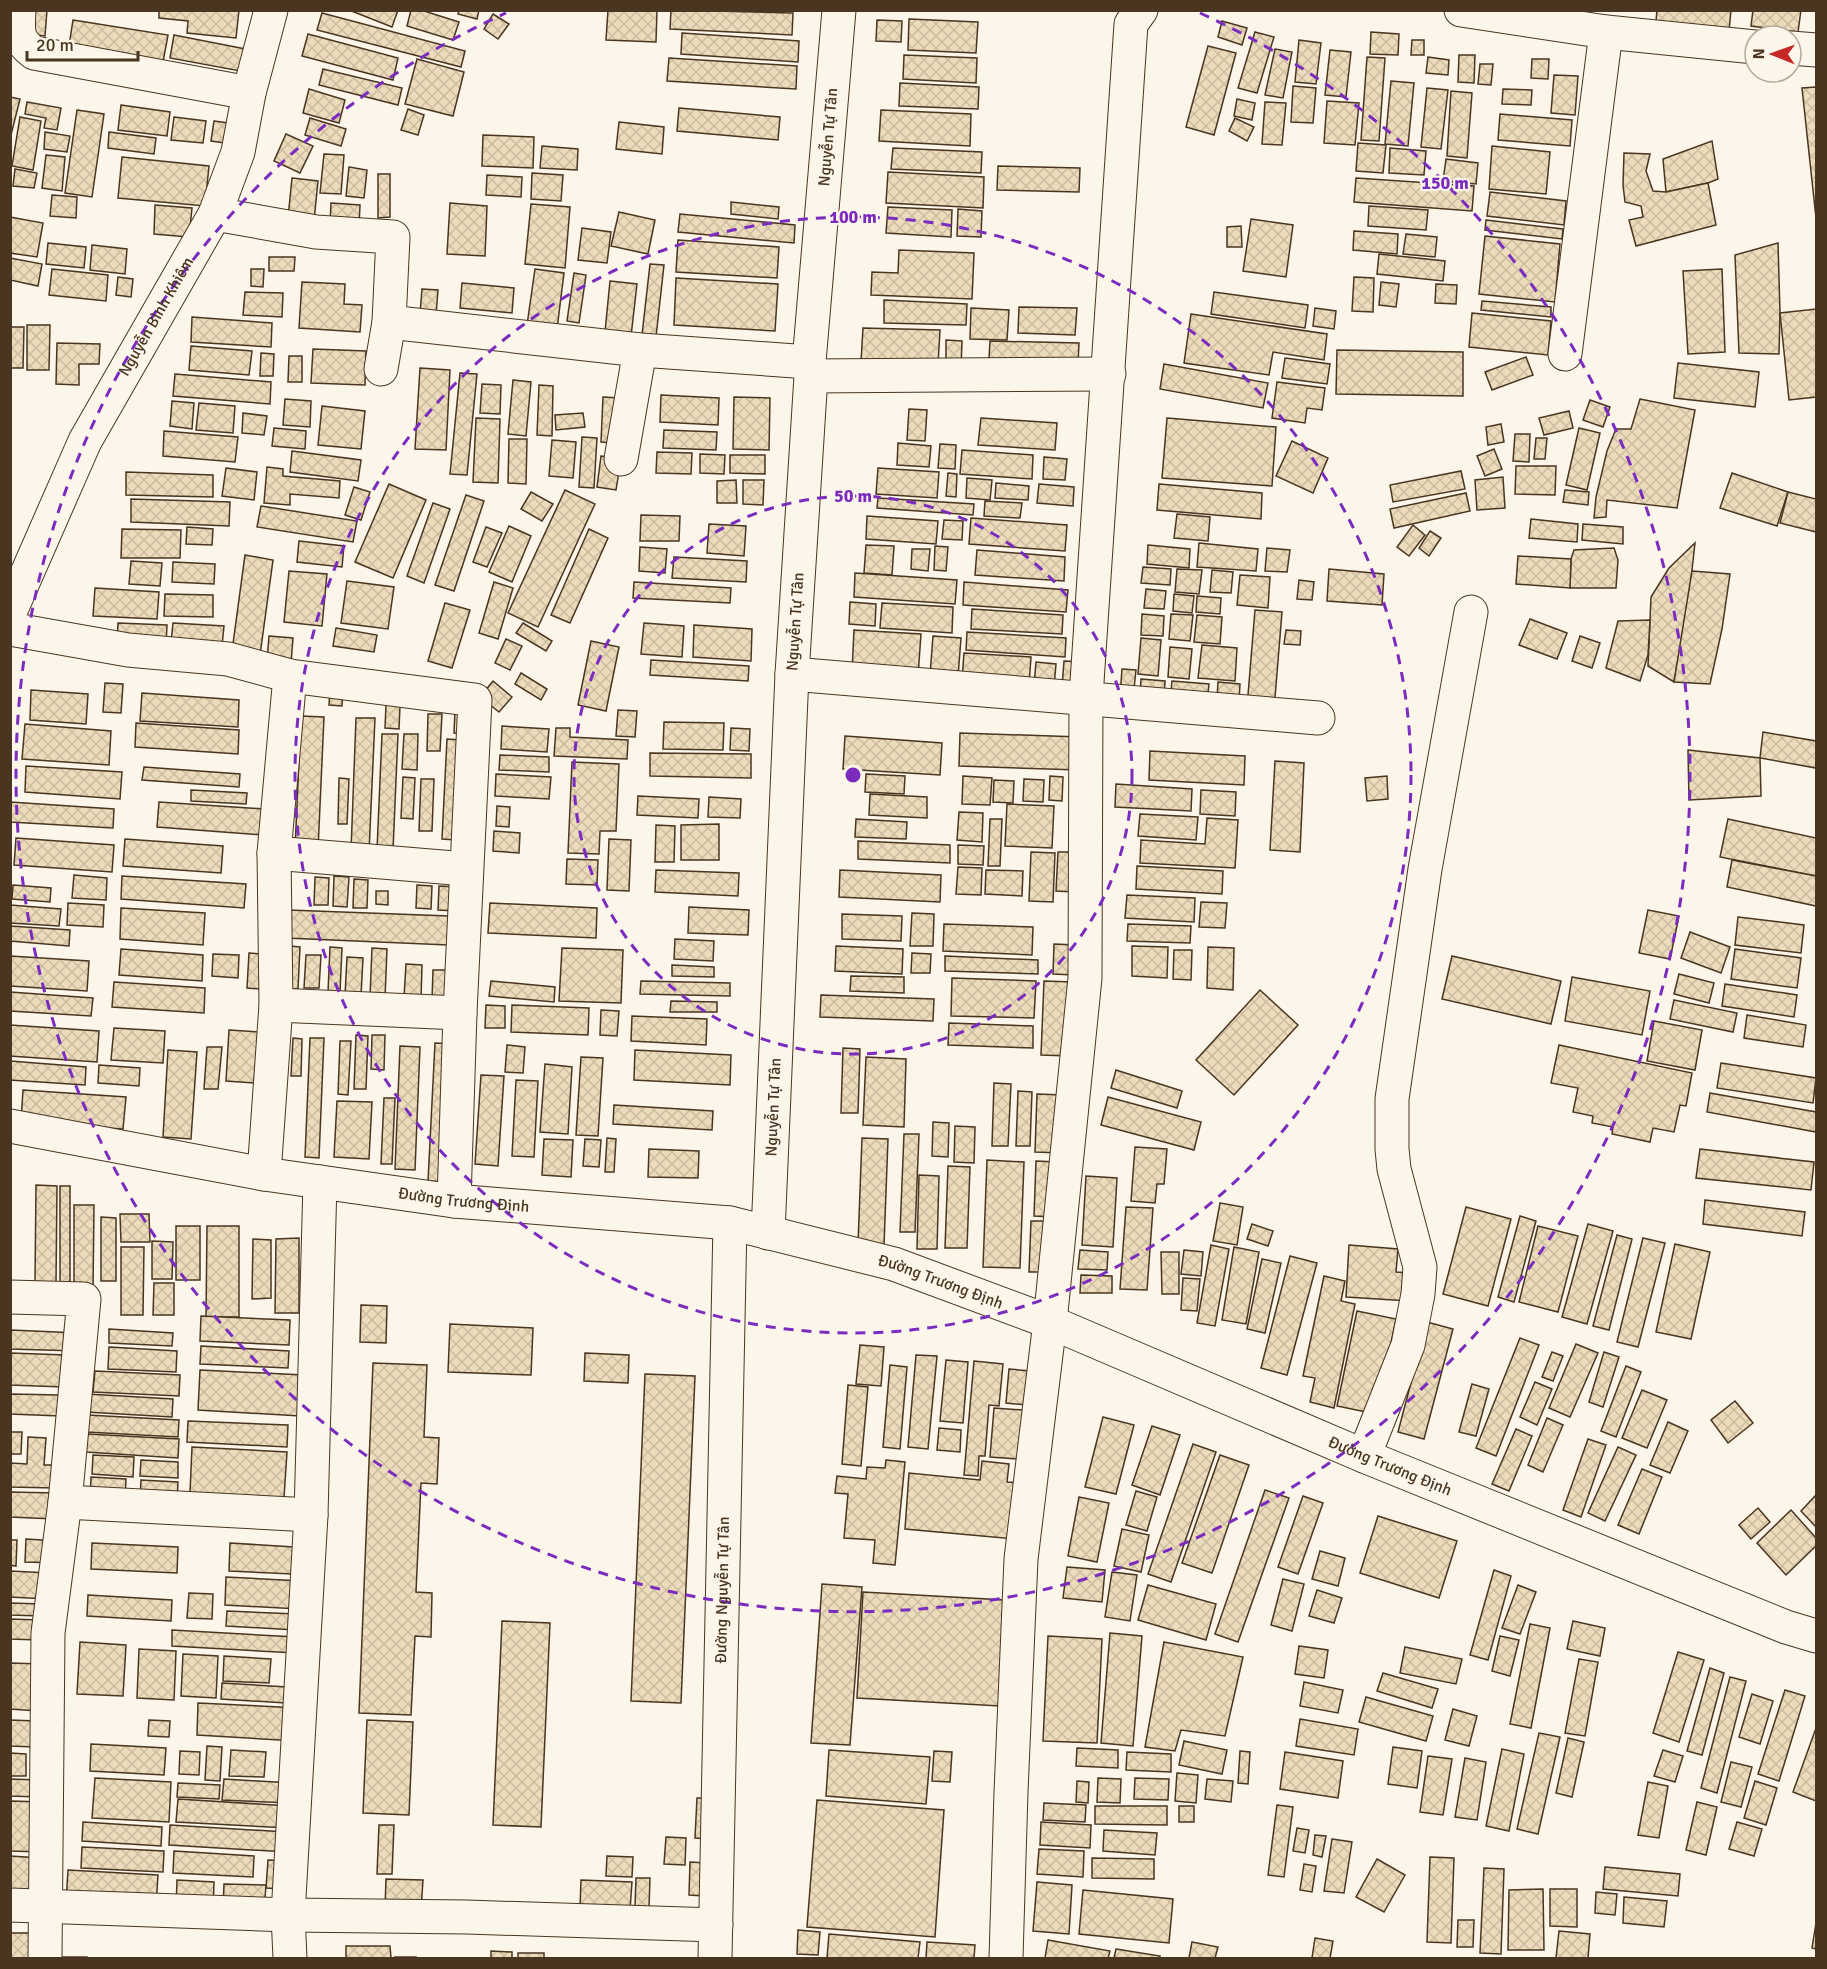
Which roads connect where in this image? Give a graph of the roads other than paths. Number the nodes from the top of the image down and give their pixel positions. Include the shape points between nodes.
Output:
1 (19, 10) edge
2 (271, 10) edge
3 (838, 10) edge
4 (1141, 10) edge
5 (1461, 10) edge
6 (1606, 32) junction
7 (1743, 46) edge
8 (249, 93) junction
9 (215, 214) junction
10 (389, 322) junction
11 (640, 350) junction
12 (1565, 354) dead end
13 (381, 369) dead end
14 (810, 369) junction
15 (1109, 374) junction
16 (621, 459) dead end
17 (10, 612) edge
18 (1471, 612) dead end
19 (10, 629) edge
20 (792, 674) junction
21 (290, 676) junction
22 (1086, 697) junction
23 (1318, 718) dead end
24 (274, 854) junction
25 (466, 869) junction
26 (276, 1005) junction
27 (460, 1013) junction
28 (10, 1126) edge
29 (264, 1174) junction
30 (320, 1182) junction
31 (454, 1202) junction
32 (730, 1223) junction
33 (768, 1233) junction
34 (10, 1297) edge
35 (1050, 1322) junction
36 (1364, 1456) junction
37 (65, 1502) junction
38 (311, 1515) junction
39 (1816, 1636) edge
40 (10, 1905) edge
41 (45, 1905) junction
42 (288, 1915) junction
43 (716, 1925) junction
44 (45, 1959) edge
45 (290, 1959) edge
46 (715, 1959) edge
47 (1006, 1959) edge

1 - 8 street via 22,44 34,53
2 - 8 street, Nguyễn Bình Khiêm
3 - 14 street, Nguyễn Tự Tân
4 - 15 street via 1131,24
5 - 6 street
6 - 7 street
6 - 12 street
8 - 9 street, Nguyễn Bình Khiêm via 238,152
9 - 10 street via 316,232 393,237
9 - 17 street, Nguyễn Bình Khiêm via 85,441
10 - 11 street
10 - 13 street
11 - 14 street
11 - 16 street
14 - 15 street
14 - 20 street, Nguyễn Tự Tân
15 - 22 street
18 - 36 street via 1425,869 1392,1099 1394,1169 1420,1268 1418,1294 1408,1345
19 - 21 street via 128,650 228,659
20 - 22 street
20 - 33 street, Nguyễn Tự Tân
21 - 24 street
21 - 25 street via 475,700
22 - 23 street
22 - 35 street via 1085,978
24 - 25 street
24 - 26 street
25 - 27 street
26 - 27 street
26 - 29 street
27 - 31 street
28 - 29 street, Đường Trương Định
29 - 30 street, Đường Trương Định
30 - 31 street, Đường Trương Định
30 - 38 street
31 - 32 street, Đường Trương Định
32 - 33 street, Đường Trương Định
32 - 43 street, Đường Nguyễn Tự Tân
33 - 35 street, Đường Trương Định via 894,1264
34 - 37 street via 84,1299
35 - 36 street, Đường Trương Định
35 - 47 street via 1021,1559
36 - 39 street, Đường Trương Định
37 - 38 street
37 - 41 street via 48,1633
38 - 42 street
40 - 41 street
41 - 42 street
41 - 44 street
42 - 43 street
42 - 45 street
43 - 46 street, Đường Nguyễn Tự Tân

